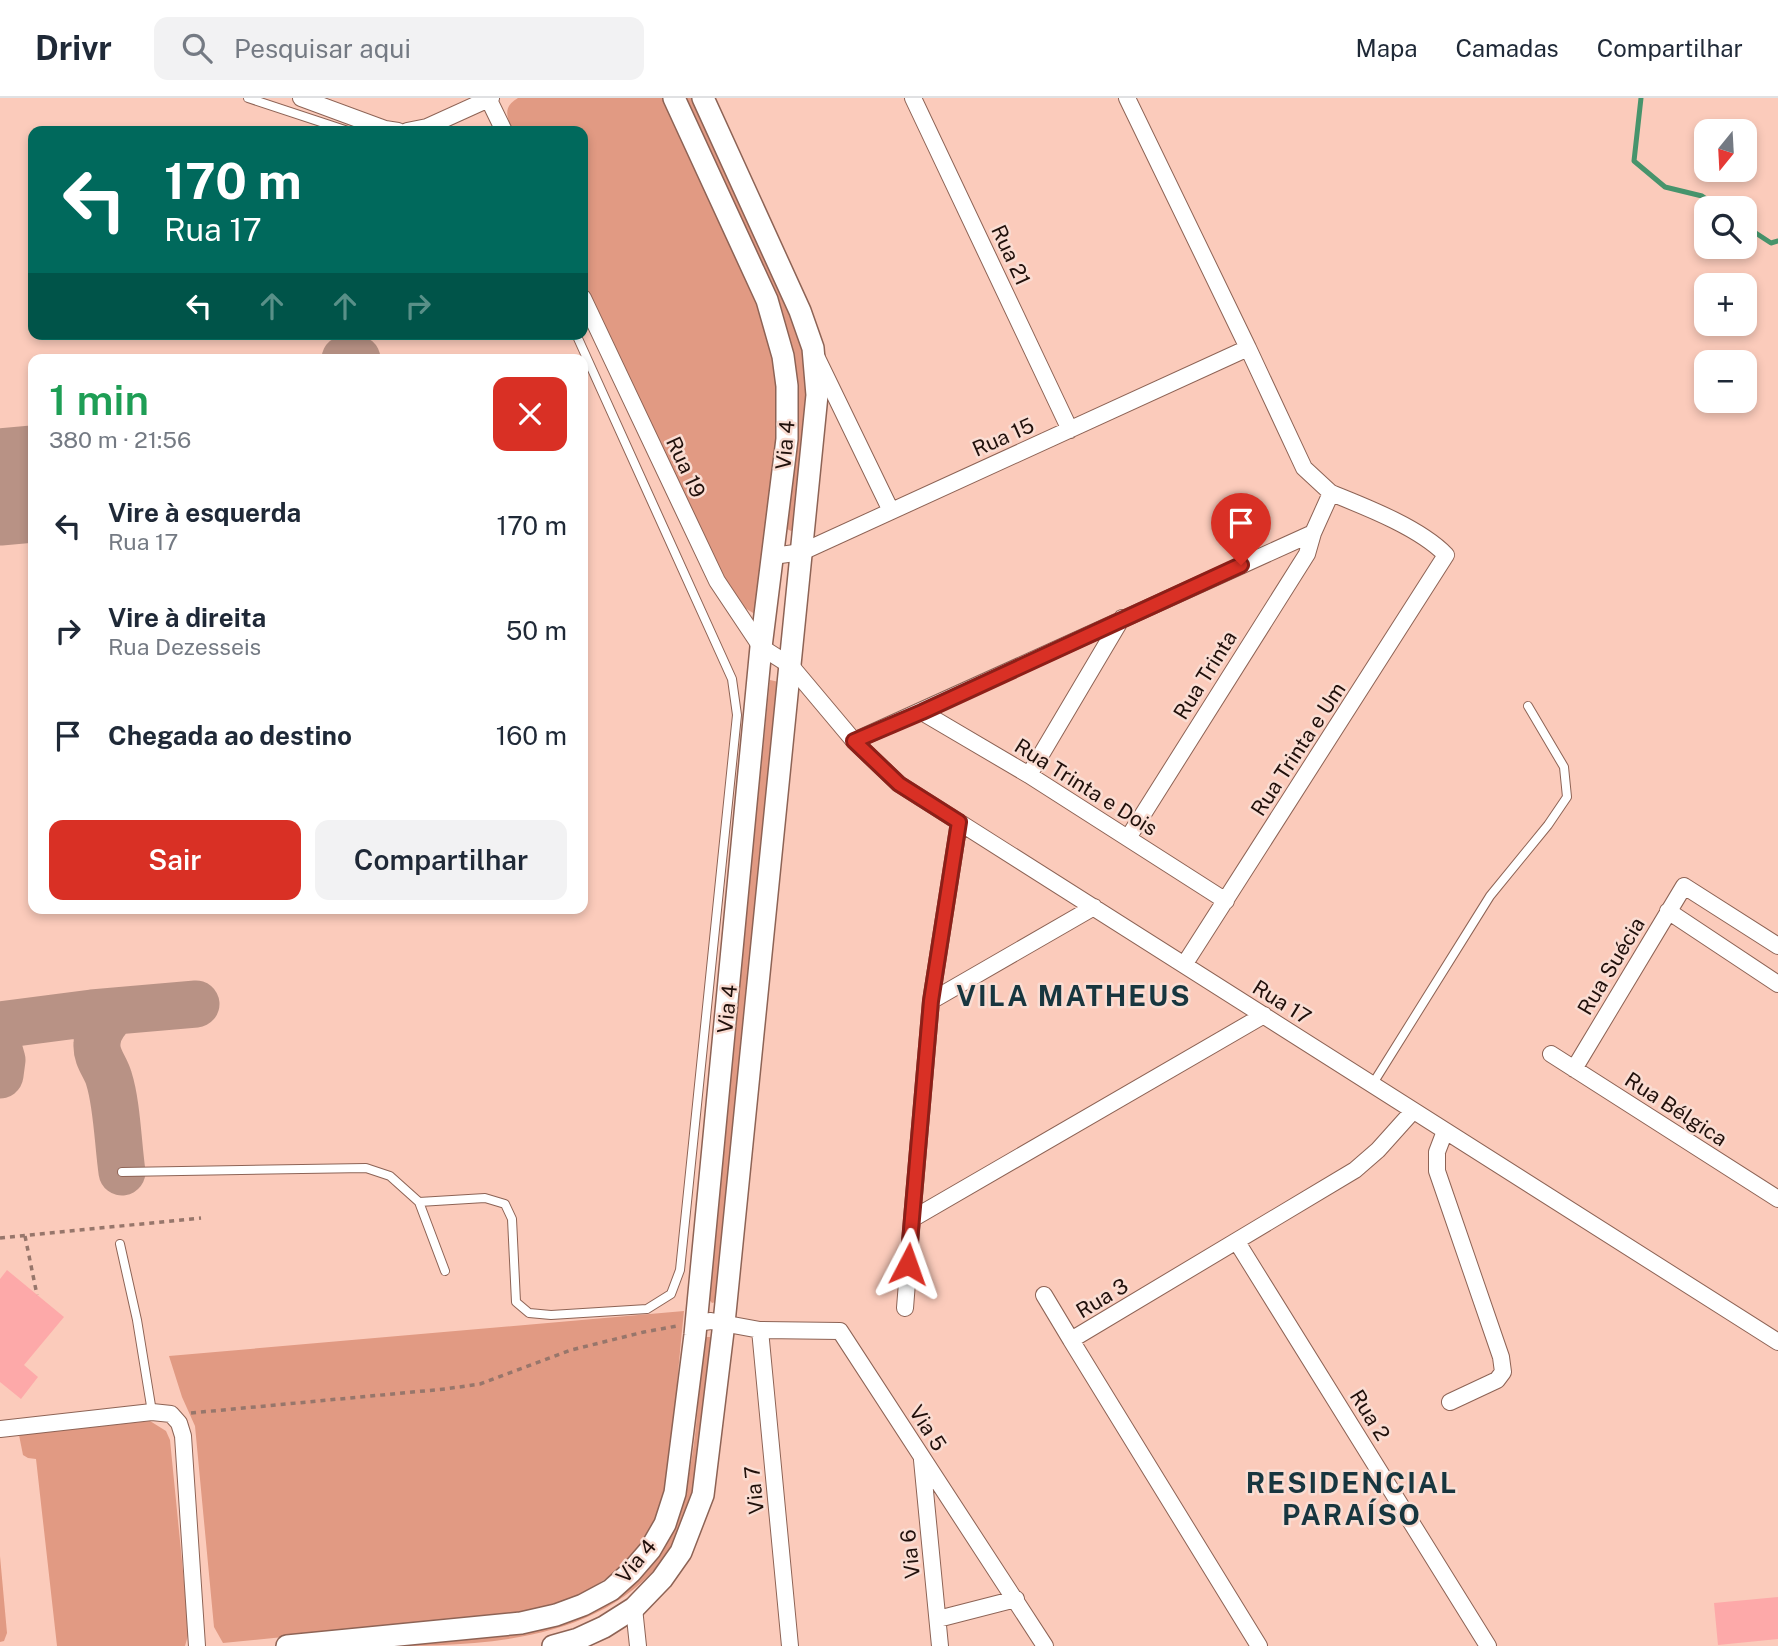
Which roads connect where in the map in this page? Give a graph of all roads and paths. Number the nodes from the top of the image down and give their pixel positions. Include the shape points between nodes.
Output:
1 (248, 98) edge
2 (301, 98) edge
3 (489, 98) edge
4 (674, 98) edge
5 (703, 98) edge
6 (913, 98) edge
7 (1127, 98) edge
8 (333, 126) edge
9 (377, 126) edge
10 (429, 126) edge
11 (502, 126) edge
12 (588, 309) edge
13 (813, 348) junction
14 (1248, 348) junction
15 (588, 361) edge
16 (1070, 430) junction
17 (1331, 493) junction
18 (891, 511) junction
19 (1313, 533) junction
20 (802, 552) junction
21 (773, 556) junction
22 (1122, 618) junction
23 (761, 647) junction
24 (791, 666) junction
25 (1528, 706) dead end
26 (922, 712) junction
27 (854, 741) junction
28 (1029, 775) junction
29 (959, 822) junction
30 (1128, 838) junction
31 (1226, 901) junction
32 (1094, 906) junction
33 (1668, 911) junction
34 (1778, 946) edge
35 (1184, 965) junction
36 (1778, 984) edge
37 (931, 1001) junction
38 (1264, 1015) junction
39 (1551, 1054) dead end
40 (1574, 1069) junction
41 (1372, 1084) junction
42 (1413, 1111) junction
43 (1445, 1131) junction
44 (122, 1171) dead end
45 (1778, 1199) edge
46 (419, 1202) junction
47 (201, 1218) dead end
48 (912, 1219) junction
49 (24, 1236) junction
50 (0, 1238) edge
51 (1237, 1242) junction
52 (120, 1244) dead end
53 (445, 1271) dead end
54 (37, 1295) dead end
55 (1044, 1295) dead end
56 (905, 1308) dead end
57 (696, 1323) junction
58 (724, 1323) junction
59 (760, 1330) junction
60 (1071, 1340) junction
61 (1778, 1342) edge
62 (1450, 1402) dead end
63 (152, 1412) junction
64 (171, 1414) junction
65 (0, 1429) edge
66 (922, 1457) junction
67 (1016, 1599) junction
68 (634, 1608) junction
69 (938, 1619) junction
70 (197, 1646) edge
71 (287, 1646) edge
72 (553, 1646) edge
73 (638, 1646) edge
74 (790, 1646) edge
75 (940, 1646) edge
76 (1045, 1646) edge
77 (1259, 1646) edge
78 (1488, 1646) edge

1 - 8 lane
2 - 9 street
3 - 10 street
3 - 11 street
4 - 21 street, Via 4 via 767,300 783,356 787,426
5 - 13 street, Via 4
6 - 16 street, Rua 21
7 - 14 street
12 - 23 street, Rua 19 via 717,581
13 - 18 street
13 - 20 street, Via 4 via 817,395
14 - 16 street, Rua 15
14 - 17 street via 1304,468
15 - 46 lane via 732,679 737,715 680,1270 671,1294 648,1309 529,1313 516,1302 512,1219 505,1204 485,1198
16 - 18 street, Rua 15
17 - 19 street
17 - 31 street, Rua Trinta e Um via 1378,513 1446,555
18 - 20 street, Rua 15
19 - 22 street
19 - 30 street, Rua Trinta via 1307,554
20 - 21 street, Rua 15
20 - 24 street, Via 4
21 - 23 street, Via 4
22 - 26 street
22 - 28 street
23 - 24 street, Rua 17
23 - 57 street, Via 4
24 - 27 street, Rua 17
24 - 58 street, Via 4
25 - 41 lane via 1564,767 1567,797 1490,896
26 - 27 street
26 - 28 street, Rua Trinta e Dois
27 - 29 street, Rua 17 via 899,784
28 - 30 street, Rua Trinta e Dois
29 - 32 street, Rua 17
29 - 37 street
30 - 31 street, Rua Trinta e Dois
31 - 35 street, Rua Trinta e Um
32 - 35 street, Rua 17
32 - 37 street
33 - 34 street, Rua Suécia via 1684,886
33 - 36 street
33 - 40 street, Rua Suécia
35 - 38 street, Rua 17
37 - 48 street
38 - 41 street, Rua 17
38 - 48 street
39 - 40 street, Rua Bélgica
40 - 45 street, Rua Bélgica
41 - 42 street, Rua 17
42 - 43 street, Rua 17
42 - 51 street, Rua 3 via 1355,1170
43 - 61 street, Rua 17
43 - 62 street via 1437,1152 1437,1171 1503,1372 1497,1380
44 - 46 lane via 366,1168 390,1175
46 - 53 lane
47 - 49 path
48 - 56 street
49 - 50 path
49 - 54 path
51 - 60 street, Rua 3
51 - 78 street, Rua 2
52 - 63 lane
55 - 60 street
57 - 58 street, Via 5
57 - 64 path via 571,1350 480,1384
57 - 71 street, Via 4 via 675,1493 650,1550 611,1590 556,1615 521,1623
58 - 59 street, Via 5
58 - 68 street, Via 4 via 704,1495 681,1552
59 - 66 street, Via 5 via 840,1331
59 - 74 street, Via 7
60 - 77 street, Rua 3
63 - 64 street
63 - 65 street
64 - 70 street via 183,1436
66 - 67 street, Via 5
66 - 69 street, Via 6
67 - 69 street
67 - 76 street, Via 5
68 - 72 street, Via 4 via 604,1627
68 - 73 street
69 - 75 street, Via 6

